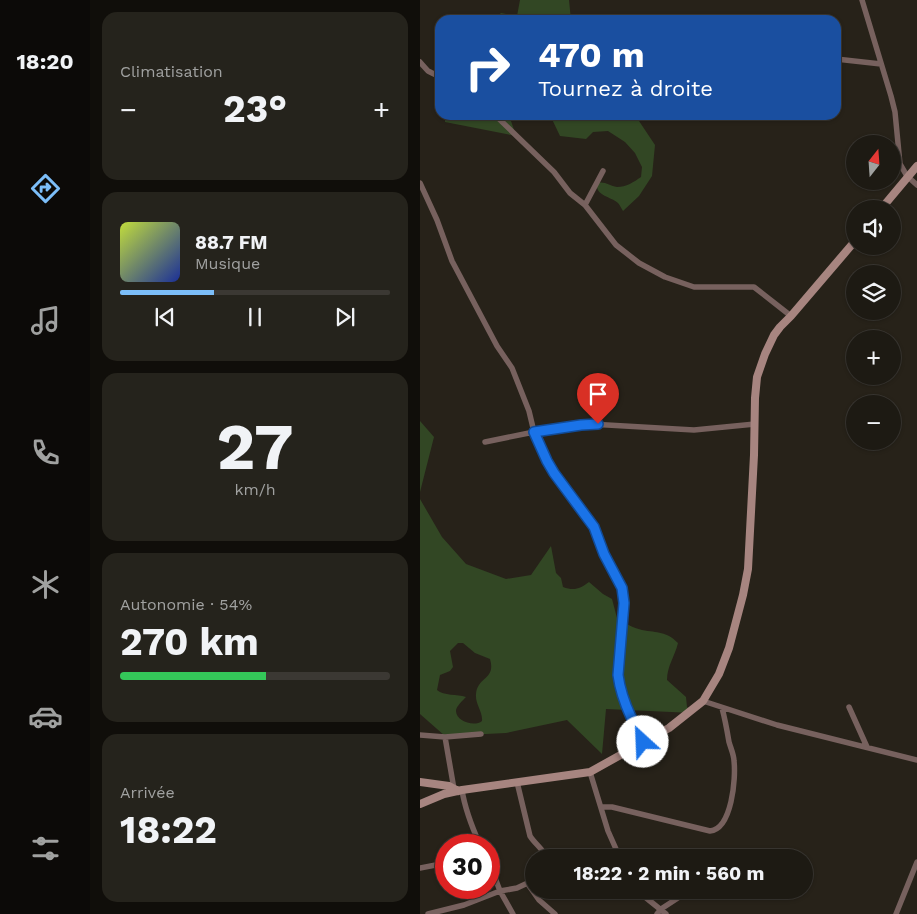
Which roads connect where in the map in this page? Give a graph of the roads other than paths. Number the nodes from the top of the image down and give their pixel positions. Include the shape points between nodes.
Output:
1 (862, 0) edge
2 (841, 60) edge
3 (420, 62) edge
4 (881, 64) junction
5 (435, 74) edge
6 (500, 120) edge
7 (917, 166) edge
8 (603, 171) dead end
9 (907, 176) junction
10 (420, 183) edge
11 (917, 185) edge
12 (888, 200) edge
13 (585, 205) junction
14 (846, 252) edge
15 (791, 316) junction
16 (755, 424) junction
17 (534, 432) junction
18 (485, 442) dead end
19 (703, 701) junction
20 (849, 707) dead end
21 (722, 708) junction
22 (481, 734) dead end
23 (420, 735) edge
24 (445, 737) junction
25 (643, 742) junction
26 (867, 747) junction
27 (917, 760) edge
28 (590, 772) junction
29 (420, 782) edge
30 (517, 782) junction
31 (458, 790) junction
32 (420, 804) edge
33 (602, 807) junction
34 (475, 834) edge
35 (541, 849) edge
36 (615, 849) edge
37 (917, 862) edge
38 (435, 865) edge
39 (420, 868) edge
40 (525, 884) edge
41 (500, 891) joint
42 (479, 899) edge
43 (538, 899) edge
44 (647, 899) edge
45 (677, 899) edge
46 (659, 911) edge
47 (438, 913) edge
48 (428, 914) edge
49 (513, 914) edge
50 (555, 914) edge
51 (666, 914) edge
52 (896, 914) edge

1 - 4 street
2 - 4 street
3 - 5 street
4 - 9 street via 895,112 900,164
6 - 13 street
7 - 9 main road
8 - 13 street
9 - 11 street
9 - 12 main road
10 - 17 street via 452,261 512,368
13 - 15 street via 612,240 639,263 694,287 754,287
14 - 15 main road
15 - 16 main road via 774,335 760,366
16 - 17 street via 694,430 590,424
16 - 19 main road via 750,552 743,595 724,662
17 - 18 street
17 - 25 street via 554,473 594,527 622,588 624,603 618,675 624,702 641,730
19 - 21 street
19 - 25 main road via 677,723
20 - 26 street
21 - 26 street
21 - 33 street via 734,762 733,787 728,812 717,829 710,831
22 - 24 street
23 - 24 street
24 - 31 street
25 - 28 main road
26 - 27 street
28 - 30 main road
28 - 33 street
29 - 31 main road
30 - 31 main road
30 - 35 street via 530,836
31 - 32 main road
31 - 34 street
33 - 36 street
37 - 52 street
38 - 39 street
40 - 41 street
41 - 49 street
42 - 47 street
43 - 50 street
44 - 46 street
45 - 46 street
46 - 51 street
47 - 48 street

